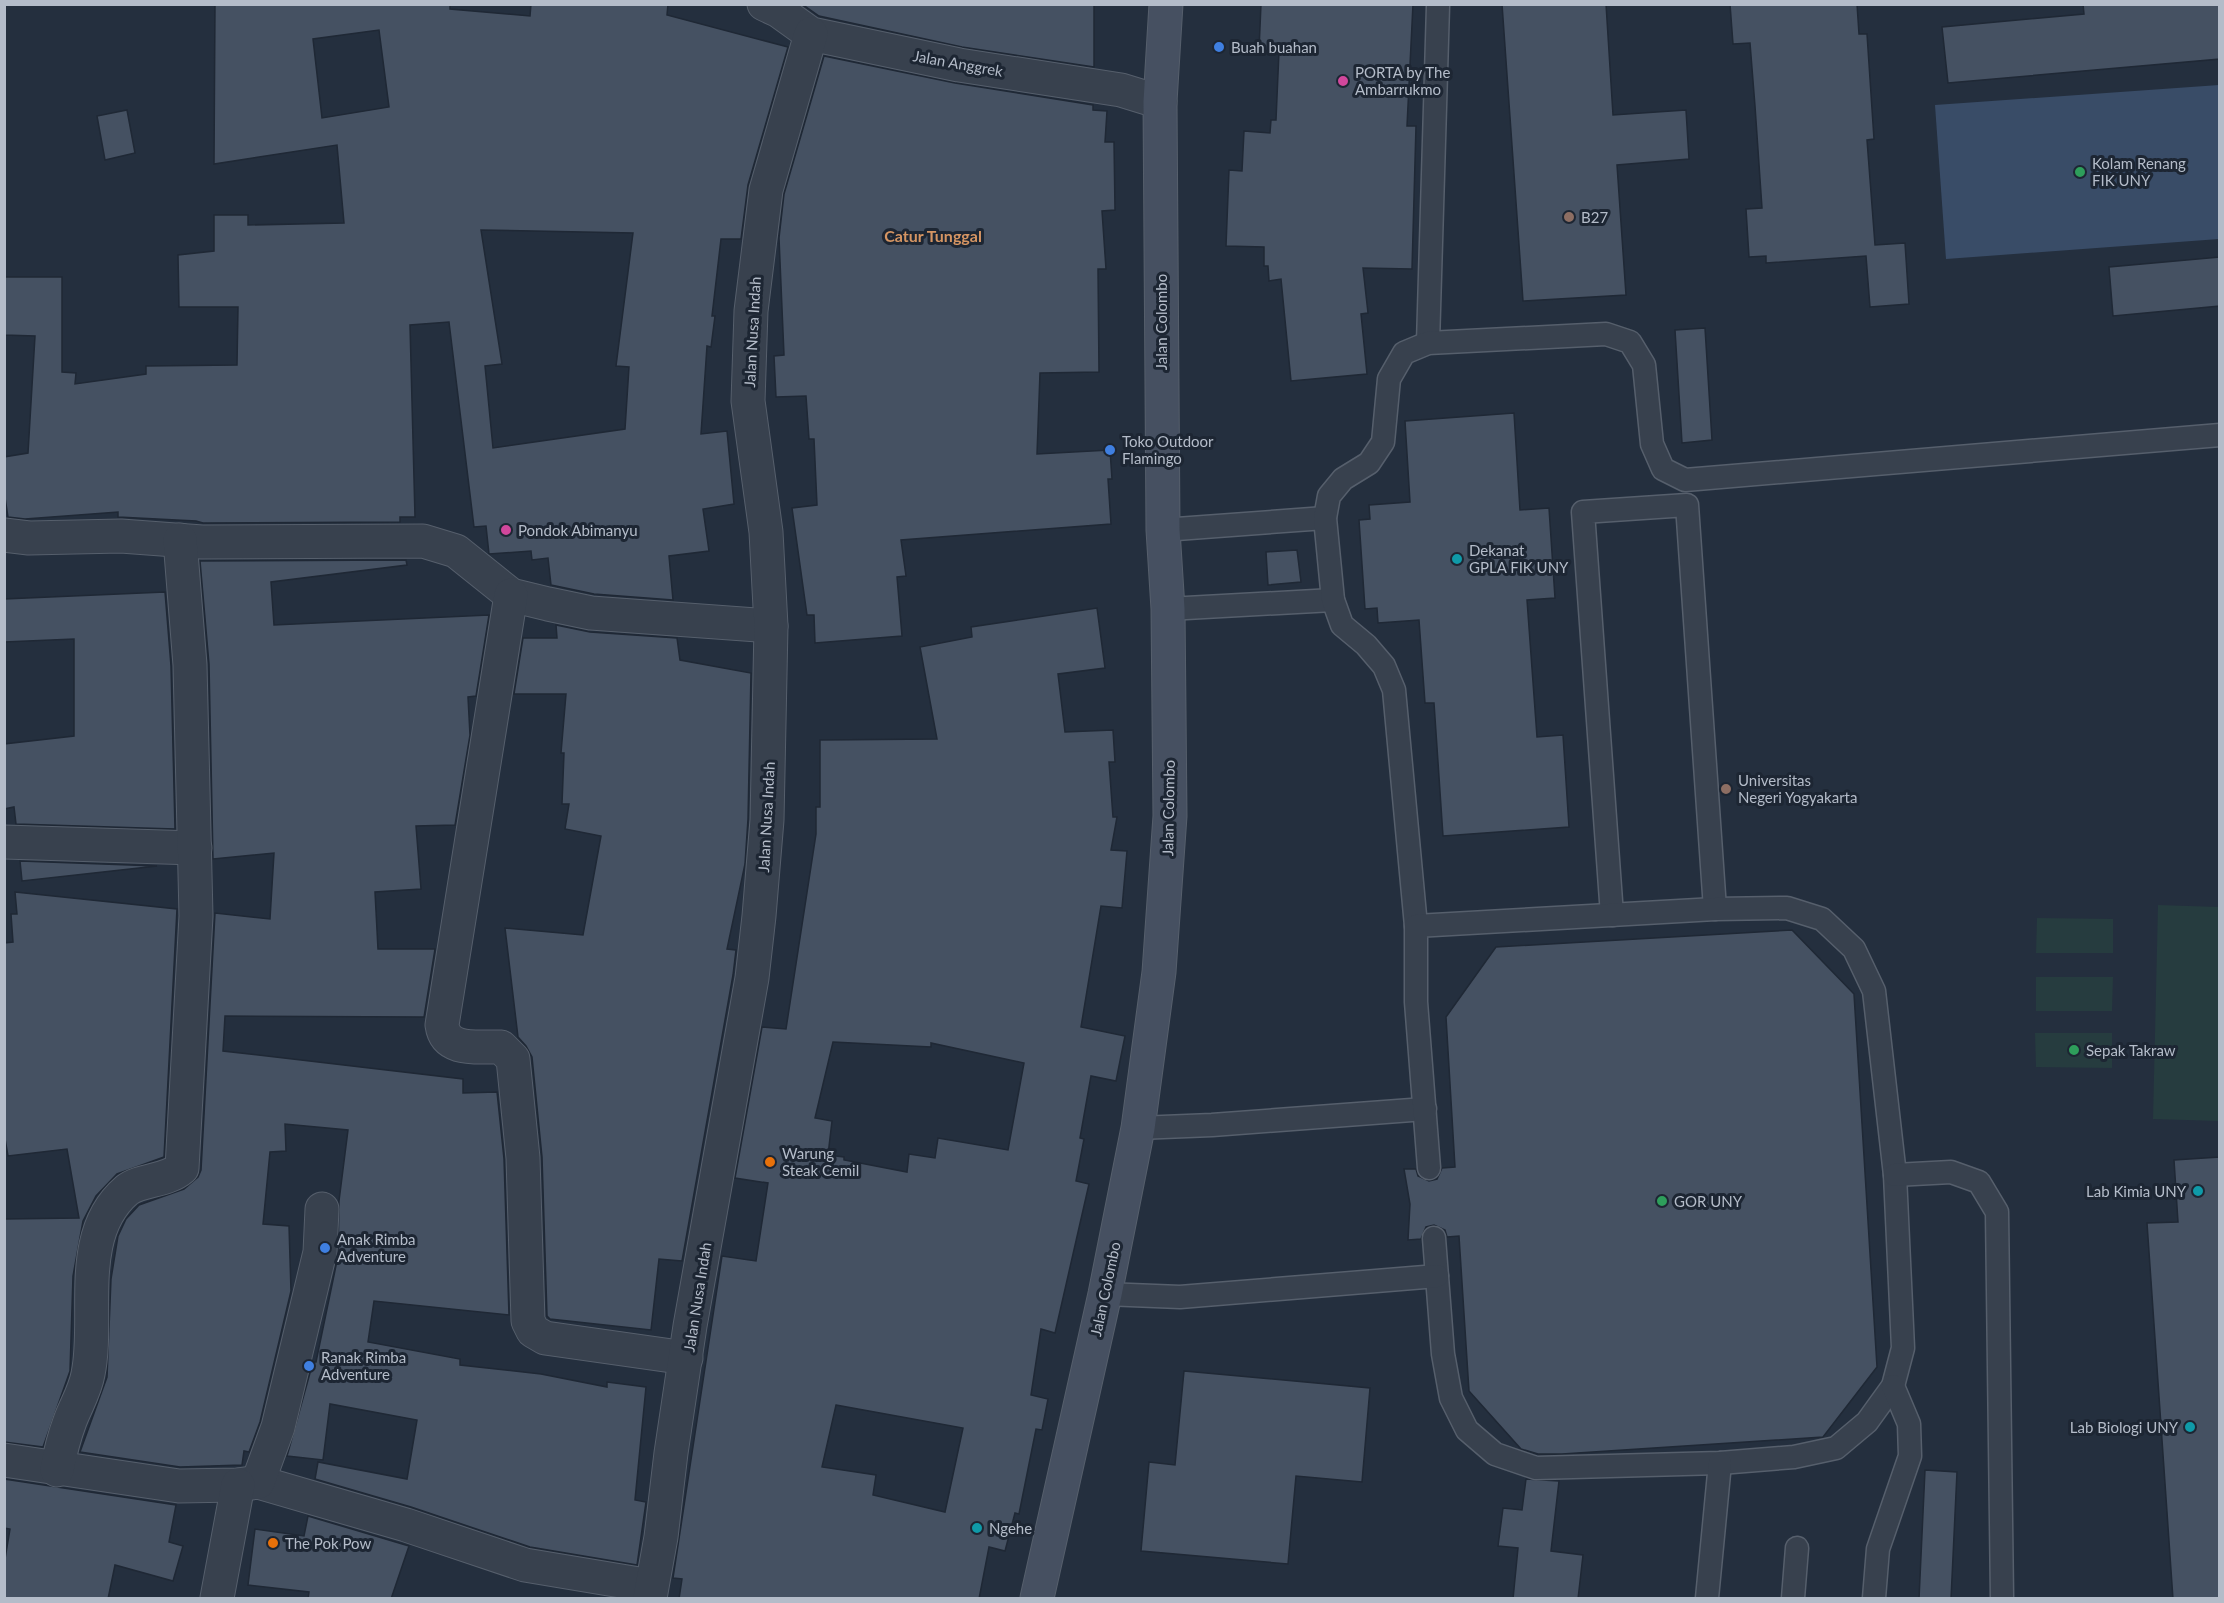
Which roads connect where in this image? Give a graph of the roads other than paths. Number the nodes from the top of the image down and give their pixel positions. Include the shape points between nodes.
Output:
1 (764, 4) edge
2 (1166, 4) edge
3 (1438, 6) edge
4 (811, 34) junction
5 (1160, 102) junction
6 (1428, 343) junction
7 (2220, 435) edge
8 (1325, 518) junction
9 (1163, 530) junction
10 (4, 535) edge
11 (180, 540) junction
12 (511, 595) junction
13 (1333, 600) junction
14 (1168, 609) junction
15 (771, 626) junction
16 (4, 842) edge
17 (195, 848) junction
18 (1715, 909) junction
19 (1612, 915) junction
20 (1416, 926) junction
21 (1425, 1109) junction
22 (1138, 1128) junction
23 (1429, 1168) dead end
24 (1895, 1175) junction
25 (322, 1209) dead end
26 (1434, 1238) dead end
27 (1437, 1276) junction
28 (1105, 1294) junction
29 (686, 1358) junction
30 (1893, 1386) junction
31 (4, 1460) edge
32 (1720, 1463) junction
33 (57, 1470) junction
34 (248, 1483) junction
35 (1797, 1548) dead end
36 (650, 1592) edge
37 (216, 1599) edge
38 (1037, 1599) edge
39 (1707, 1599) edge
40 (1793, 1599) edge
41 (1874, 1599) edge
42 (2002, 1599) edge

1 - 4 street, Jalan Anggrek
2 - 5 main road, Jalan Colombo
3 - 6 lane
4 - 5 street, Jalan Anggrek via 958,65 1121,90
4 - 15 street, Jalan Nusa Indah via 766,190 751,311 748,400 766,532
5 - 9 main road, Jalan Colombo
6 - 7 lane via 1606,334 1630,342 1644,365 1652,444 1663,469 1685,480
6 - 8 lane via 1404,353 1389,379 1383,442 1369,463 1343,480 1329,496
8 - 9 lane
8 - 13 lane
9 - 14 main road, Jalan Colombo
10 - 11 street
11 - 12 street via 423,541 456,551
11 - 17 street via 190,665
12 - 15 street via 591,613
12 - 29 street via 443,1035 454,1045 501,1047 514,1063 523,1158 528,1321 533,1331 545,1338
13 - 14 lane
13 - 20 lane via 1342,625 1384,666 1394,690
14 - 22 main road, Jalan Colombo via 1170,816 1159,972
15 - 29 street, Jalan Nusa Indah via 766,844 756,950
16 - 17 street
17 - 33 street via 196,916 182,1168 174,1175 129,1188 109,1212 96,1248 91,1280 89,1371 61,1446
18 - 19 lane
18 - 19 lane via 1687,505 1583,512
18 - 24 lane via 1787,908 1822,919 1854,949 1874,991
19 - 20 lane
20 - 21 lane via 1416,1002
21 - 22 lane
21 - 23 lane
22 - 28 main road, Jalan Colombo
24 - 30 lane via 1903,1348
24 - 42 lane via 1951,1172 1979,1182 1997,1212
25 - 34 street via 320,1252 278,1427
26 - 27 lane
27 - 28 lane via 1180,1297
27 - 32 lane via 1451,1398 1467,1430 1495,1454 1536,1468
28 - 38 main road, Jalan Colombo
29 - 36 street, Jalan Nusa Indah
30 - 32 lane via 1868,1422 1836,1448 1794,1457
30 - 41 lane via 1909,1424 1910,1456 1878,1549
31 - 33 street
32 - 39 lane
33 - 34 street via 179,1486
34 - 36 street via 406,1525 525,1565
34 - 37 street
35 - 40 lane

